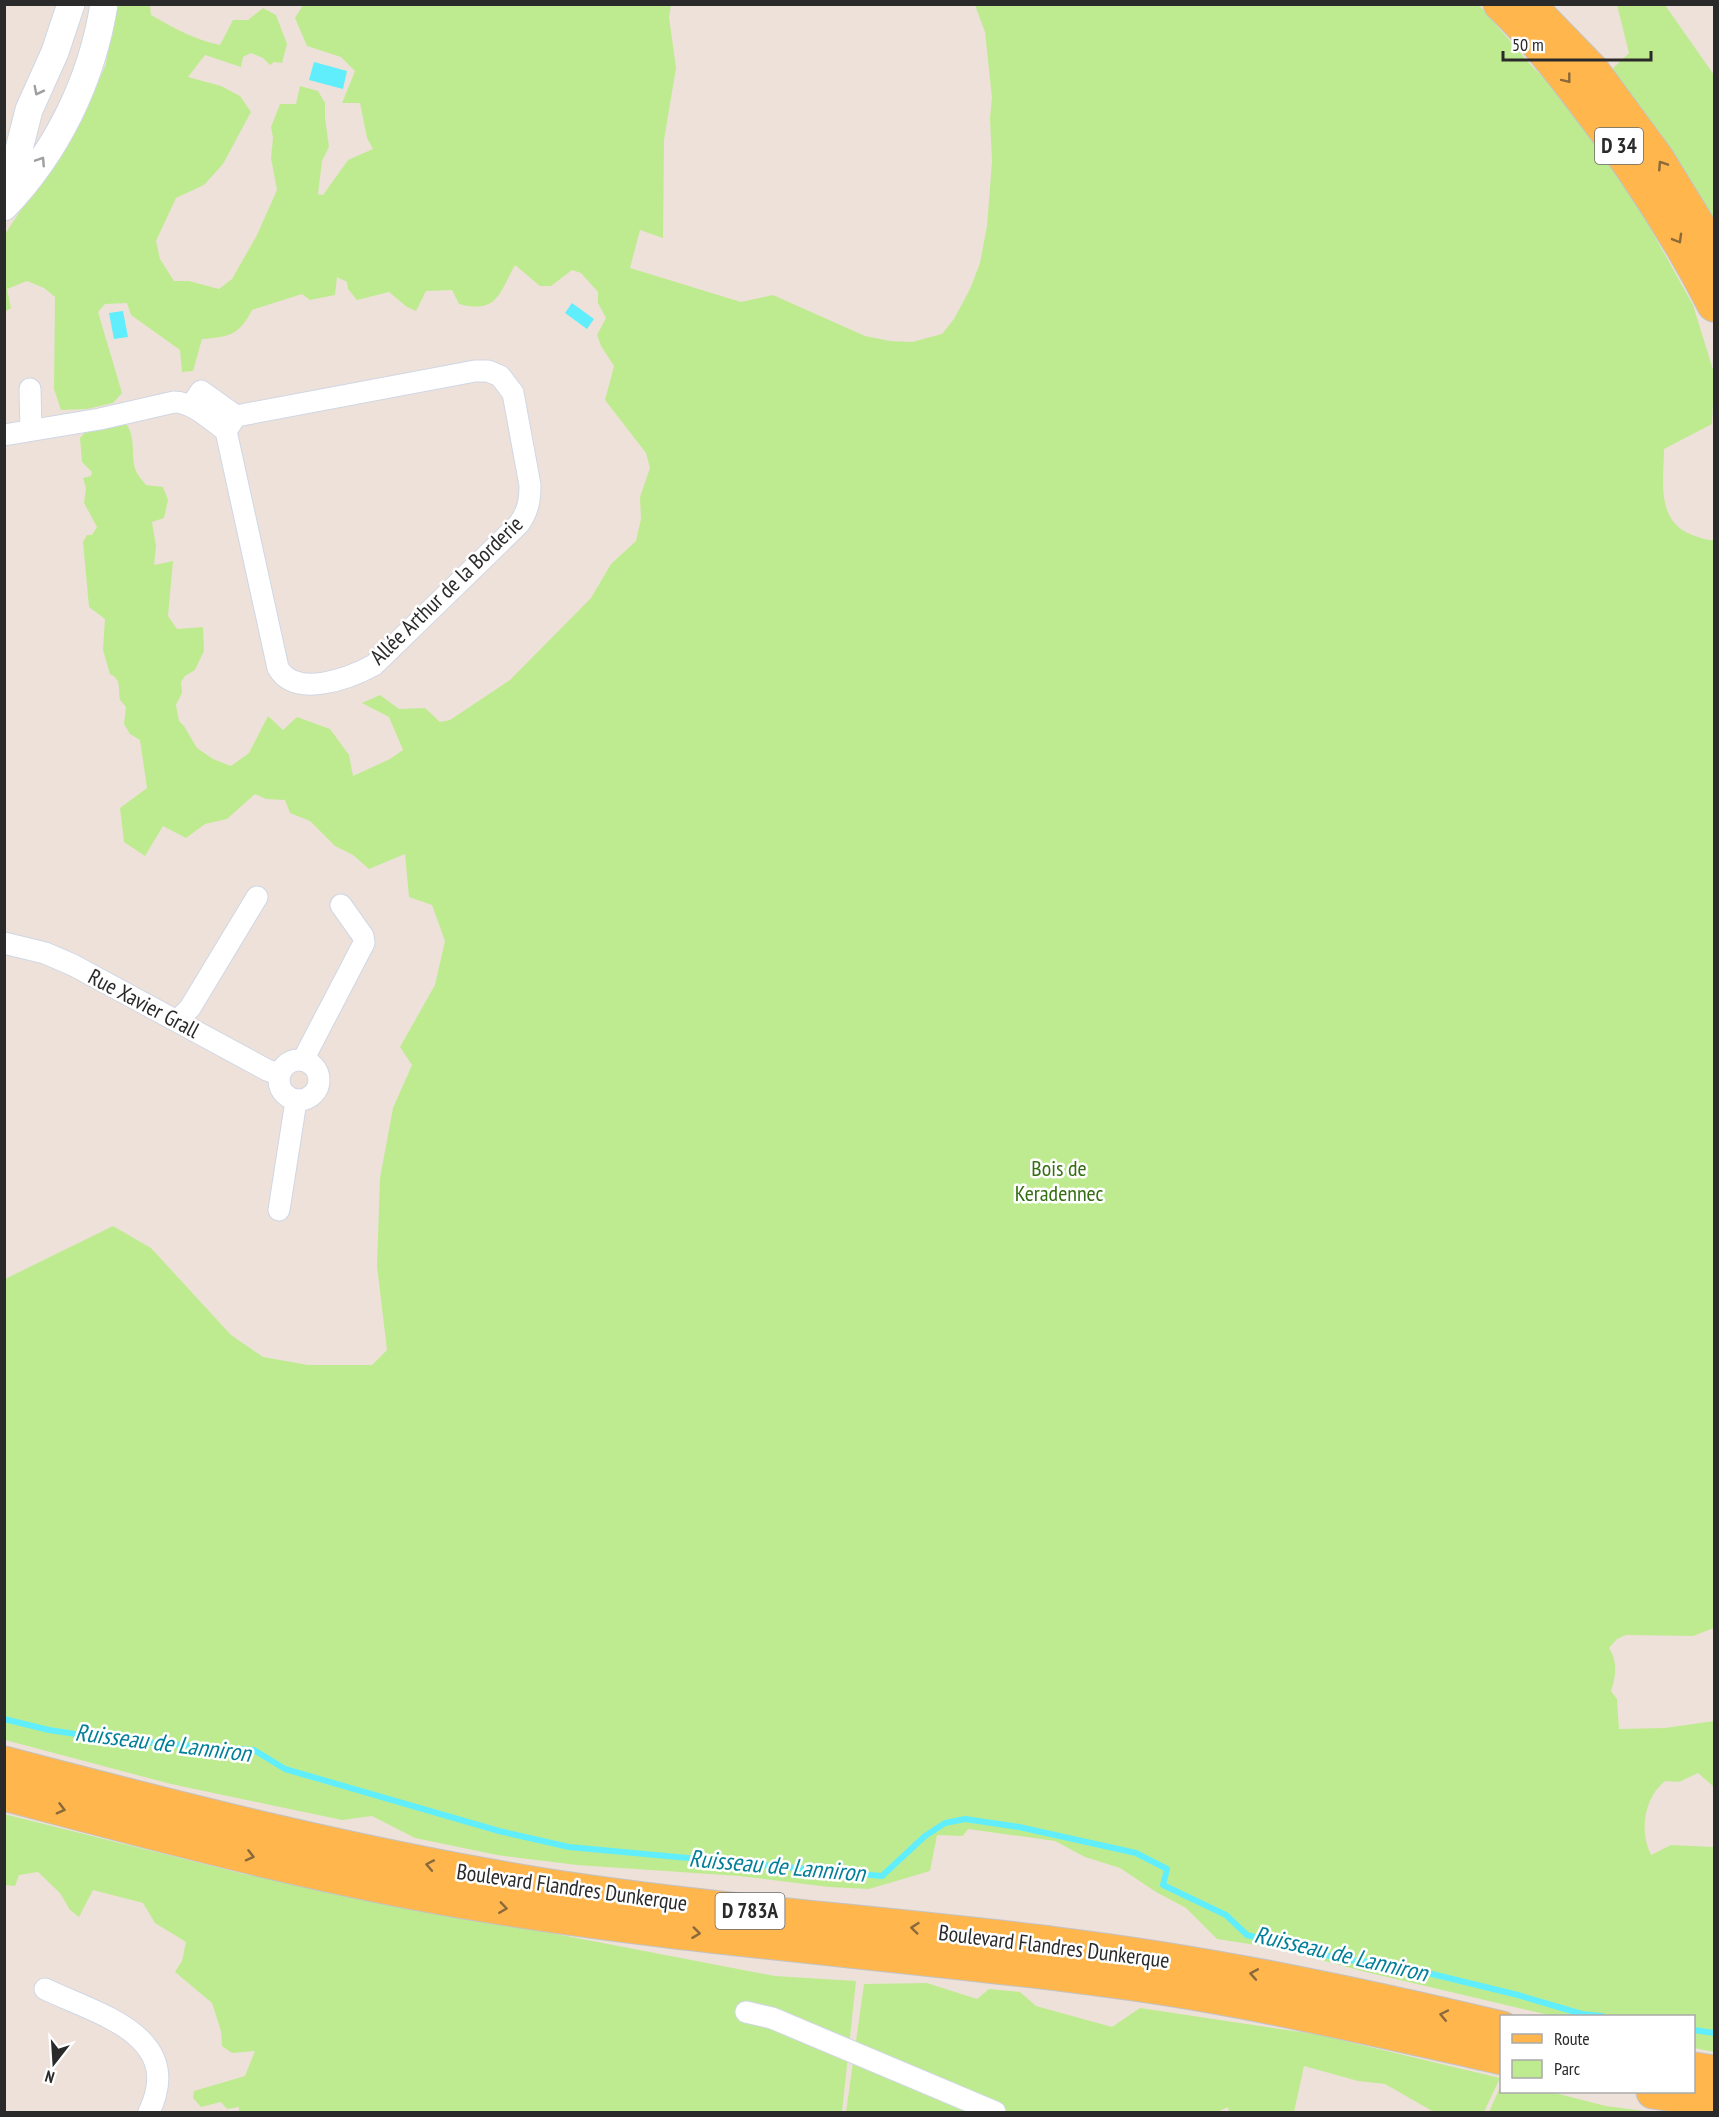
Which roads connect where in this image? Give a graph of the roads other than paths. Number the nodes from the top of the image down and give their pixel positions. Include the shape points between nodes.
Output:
1 (71, 4) edge
2 (104, 4) edge
3 (1500, 4) edge
4 (1528, 4) edge
5 (4, 176) edge
6 (4, 207) edge
7 (1714, 251) edge
8 (1714, 305) edge
9 (30, 389) dead end
10 (231, 423) junction
11 (32, 430) junction
12 (4, 435) edge
13 (257, 897) dead end
14 (341, 905) dead end
15 (4, 943) edge
16 (177, 1021) junction
17 (303, 1060) junction
18 (279, 1074) junction
19 (296, 1101) junction
20 (279, 1210) dead end
21 (4, 1763) edge
22 (4, 1794) edge
23 (45, 1989) dead end
24 (746, 2012) dead end
25 (1500, 2028) edge
26 (1500, 2058) edge
27 (1695, 2069) edge
28 (1714, 2072) edge
29 (1665, 2093) edge
30 (1714, 2101) edge
31 (149, 2112) edge
32 (995, 2112) edge

1 -> 5 street via 29,110 18,153
6 -> 2 street via 40,164 78,94 94,52
3 -> 8 main road, D 34 via 1561,72 1614,140 1668,221
7 -> 4 main road, D 34 via 1657,158 1593,71
9 - 11 street
10 - 10 street, Allée Arthur de la Borderie via 278,669 299,684 334,681 374,665 526,514 530,499 513,393 500,376 488,371
10 - 11 street via 174,402
11 - 12 street
13 - 16 street via 190,1008
14 - 17 street via 364,943
15 - 16 street, Rue Xavier Grall via 73,965
16 - 18 street, Rue Xavier Grall
17 - 18 street via 290,1062
17 - 19 street via 318,1073 319,1087 308,1099
18 - 19 street via 281,1090
19 - 20 street
25 -> 21 main road, Boulevard Flandres Dunkerque / D 783A via 1255,1974 1131,1954 561,1888 467,1872 244,1825
22 -> 26 main road, Boulevard Flandres Dunkerque / D 783A via 300,1868 487,1906 1116,1981 1274,2008
23 - 31 street via 126,2027 146,2044 158,2075
24 - 32 street via 772,2018
27 - 28 main road
29 - 30 main road

